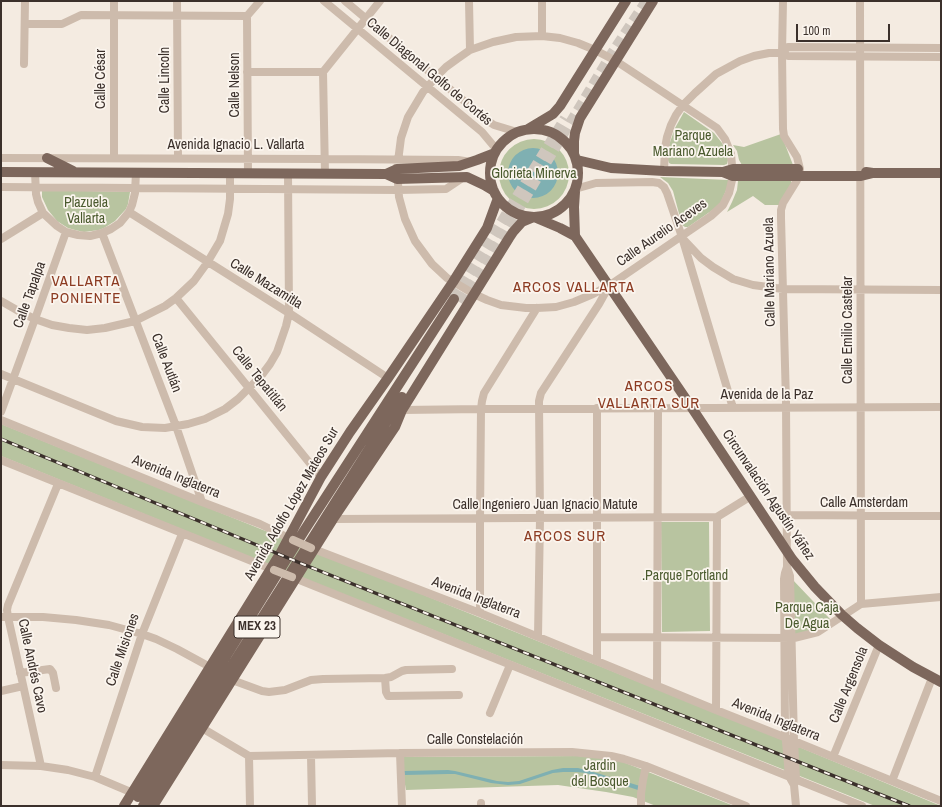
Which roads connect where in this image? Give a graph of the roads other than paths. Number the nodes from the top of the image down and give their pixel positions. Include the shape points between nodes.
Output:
1 (25, 1) edge
2 (114, 1) edge
3 (177, 1) edge
4 (260, 1) edge
5 (324, 1) edge
6 (345, 1) edge
7 (380, 1) edge
8 (469, 1) edge
9 (542, 1) edge
10 (626, 1) edge
11 (653, 1) edge
12 (783, 1) edge
13 (860, 1) edge
14 (114, 15) junction
15 (178, 16) junction
16 (247, 16) junction
17 (366, 18) junction
18 (25, 24) junction
19 (357, 28) junction
20 (542, 36) junction
21 (860, 48) junction
22 (941, 48) edge
23 (470, 50) junction
24 (596, 50) junction
25 (782, 53) junction
26 (860, 57) junction
27 (941, 57) edge
28 (616, 60) junction
29 (24, 64) dead end
30 (248, 72) junction
31 (323, 72) junction
32 (436, 77) junction
33 (428, 86) junction
34 (683, 105) junction
35 (522, 131) junction
36 (496, 151) junction
37 (575, 156) junction
38 (1, 158) edge
39 (47, 158) junction
40 (114, 158) junction
41 (178, 158) junction
42 (248, 159) junction
43 (324, 159) junction
44 (397, 169) junction
45 (664, 171) junction
46 (1, 172) edge
47 (35, 172) junction
48 (75, 172) junction
49 (136, 172) junction
50 (730, 172) junction
51 (799, 172) junction
52 (230, 173) junction
53 (248, 173) junction
54 (288, 173) junction
55 (860, 173) junction
56 (941, 173) edge
57 (325, 174) junction
58 (464, 177) junction
59 (1, 187) edge
60 (35, 187) junction
61 (136, 188) junction
62 (230, 188) junction
63 (288, 188) junction
64 (576, 189) junction
65 (398, 190) junction
66 (496, 194) junction
67 (128, 212) junction
68 (43, 213) junction
69 (534, 216) junction
70 (66, 232) junction
71 (102, 233) junction
72 (575, 236) junction
73 (682, 237) junction
74 (1, 239) edge
75 (208, 263) junction
76 (453, 282) junction
77 (610, 286) junction
78 (783, 289) junction
79 (860, 289) junction
80 (941, 290) edge
81 (474, 294) junction
82 (176, 298) junction
83 (1, 301) edge
84 (536, 308) junction
85 (289, 313) junction
86 (36, 320) junction
87 (136, 320) junction
88 (1, 374) edge
89 (388, 378) junction
90 (13, 379) junction
91 (250, 388) junction
92 (861, 407) junction
93 (941, 407) edge
94 (539, 408) junction
95 (597, 408) junction
96 (658, 408) junction
97 (692, 408) junction
98 (733, 408) junction
99 (786, 408) junction
100 (480, 409) junction
101 (402, 410) junction
102 (1, 412) edge
103 (1, 420) edge
104 (176, 426) junction
105 (350, 432) junction
106 (1, 460) edge
107 (321, 477) junction
108 (58, 484) junction
109 (751, 496) junction
110 (337, 500) junction
111 (202, 502) junction
112 (320, 506) junction
113 (787, 515) junction
114 (861, 516) junction
115 (941, 516) edge
116 (716, 517) junction
117 (597, 518) junction
118 (657, 518) junction
119 (333, 519) junction
120 (480, 519) junction
121 (540, 519) junction
122 (182, 534) junction
123 (291, 539) junction
124 (313, 548) junction
125 (787, 551) junction
126 (272, 570) junction
127 (294, 578) junction
128 (941, 597) edge
129 (861, 604) junction
130 (480, 612) junction
131 (842, 615) junction
132 (4, 617) edge
133 (142, 634) junction
134 (538, 636) junction
135 (597, 637) junction
136 (657, 637) junction
137 (716, 638) junction
138 (788, 638) junction
139 (879, 645) junction
140 (597, 660) junction
141 (510, 665) junction
142 (210, 667) junction
143 (452, 668) dead end
144 (20, 673) junction
145 (388, 678) junction
146 (232, 680) junction
147 (937, 680) edge
148 (23, 686) junction
149 (657, 686) junction
150 (56, 688) dead end
151 (1, 691) edge
152 (459, 695) dead end
153 (716, 710) junction
154 (490, 713) dead end
155 (202, 728) junction
156 (786, 737) junction
157 (794, 741) junction
158 (172, 752) junction
159 (400, 753) junction
160 (249, 756) junction
161 (311, 756) junction
162 (833, 757) junction
163 (1, 765) edge
164 (40, 766) junction
165 (646, 766) junction
166 (95, 777) junction
167 (141, 778) junction
168 (793, 780) junction
169 (892, 781) junction
170 (165, 788) junction
171 (133, 793) junction
172 (723, 796) junction
173 (941, 801) edge
174 (124, 806) edge
175 (132, 806) edge
176 (143, 806) edge
177 (153, 806) edge
178 (250, 806) edge
179 (312, 806) edge
180 (402, 806) edge
181 (641, 806) edge
182 (723, 806) edge
183 (746, 806) edge
184 (796, 806) edge
185 (862, 806) edge

1 - 18 street
2 - 14 street, Calle César
3 - 15 street, Calle Lincoln
4 - 16 street
5 - 19 street, Calle Diagonal Golfo de Cortés
6 - 17 street, Calle Diagonal Golfo de Cortés
7 - 17 street
8 - 23 street
9 - 20 street
10 - 24 main road
11 - 28 main road
12 - 25 street
13 - 21 street, Calle Emilio Castelar
14 - 15 street
14 - 18 street via 81,15 62,24
14 - 40 street, Calle César
15 - 16 street
15 - 41 street, Calle Lincoln
16 - 30 street, Calle Nelson
17 - 19 street
17 - 32 street, Calle Diagonal Golfo de Cortés
18 - 29 street
19 - 31 street
19 - 33 street, Calle Diagonal Golfo de Cortés
20 - 23 street, Calle Aurelio Aceves via 516,37
20 - 24 street, Calle Aurelio Aceves via 560,38
21 - 22 street
21 - 25 street via 788,47
21 - 26 street, Calle Emilio Castelar
23 - 32 street, Calle Aurelio Aceves
24 - 28 street, Calle Aurelio Aceves
24 - 35 main road via 553,114
25 - 26 street via 788,56
25 - 34 street via 754,56 728,67 705,83
25 - 51 street via 784,136 797,157
26 - 27 street
26 - 55 street, Calle Emilio Castelar
28 - 34 street, Calle Aurelio Aceves
28 - 37 main road via 580,118 575,133
30 - 31 street
30 - 42 street, Calle Nelson
31 - 43 street
32 - 33 street, Calle Aurelio Aceves
32 - 35 street, Calle Diagonal Golfo de Cortés via 488,121
33 - 36 street, Calle Diagonal Golfo de Cortés via 482,132
33 - 44 street, Calle Aurelio Aceves via 408,117 401,138
34 - 45 street via 667,137
34 - 50 street, Calle Aurelio Aceves via 717,128 725,139 731,154
35 - 36 main road via 509,137
35 - 37 main road via 536,129 554,133 562,138
36 - 44 main road, Avenida Ignacio L. Vallarta via 459,166
36 - 66 main road via 490,172
37 - 45 main road via 611,168
37 - 64 main road via 578,169
38 - 39 street, Avenida Ignacio L. Vallarta
39 - 40 street, Avenida Ignacio L. Vallarta
39 - 48 main road
40 - 41 street, Avenida Ignacio L. Vallarta
41 - 42 street, Avenida Ignacio L. Vallarta
42 - 43 street, Avenida Ignacio L. Vallarta
42 - 53 street, Calle Nelson
43 - 44 street, Avenida Ignacio L. Vallarta
43 - 57 street
44 - 57 main road, Avenida Ignacio L. Vallarta via 386,174
44 - 58 main road, Avenida Ignacio L. Vallarta
44 - 65 street, Calle Aurelio Aceves
45 - 50 main road
46 - 47 main road, Avenida Ignacio L. Vallarta
47 - 48 main road, Avenida Ignacio L. Vallarta
47 - 60 street
48 - 49 main road, Avenida Ignacio L. Vallarta
49 - 52 main road, Avenida Ignacio L. Vallarta
49 - 61 street
50 - 51 main road
50 - 73 street, Calle Aurelio Aceves via 729,193 723,205
51 - 55 main road
51 - 78 street, Calle Mariano Azuela via 781,210
52 - 53 main road, Avenida Ignacio L. Vallarta
52 - 62 street
53 - 54 main road, Avenida Ignacio L. Vallarta
54 - 57 main road, Avenida Ignacio L. Vallarta
54 - 63 street
55 - 56 main road
55 - 79 street, Calle Emilio Castelar
58 - 65 street via 446,189
58 - 66 main road, Avenida Ignacio L. Vallarta via 477,181
59 - 60 street
60 - 61 street
60 - 68 street
61 - 62 street
61 - 67 street
62 - 63 street
62 - 75 street via 224,228
63 - 65 street
63 - 85 street
64 - 69 main road via 559,209 543,216
64 - 72 main road
64 - 73 street via 596,183 659,183 667,193
65 - 76 street, Calle Aurelio Aceves via 405,219 415,241 432,264
66 - 69 main road via 505,206 514,212
66 - 76 main road, Avenida Adolfo López Mateos Sur via 487,228
67 - 71 street via 120,223
67 - 75 street, Calle Mazamitla
68 - 70 street
68 - 74 street
69 - 72 main road
69 - 81 main road via 522,222 513,232
70 - 71 street via 90,236
70 - 86 street, Calle Tapalpa
71 - 87 street, Calle Autlán
72 - 77 main road, Circunvalación Agustín Yáñez
73 - 77 street, Calle Aurelio Aceves
73 - 78 street via 701,258 733,279
73 - 98 street
75 - 82 street
75 - 85 street, Calle Mazamitla
76 - 81 street, Calle Aurelio Aceves
76 - 89 main road, Avenida Adolfo López Mateos Sur
77 - 84 street, Calle Aurelio Aceves via 574,302 556,307
77 - 94 street via 541,393
77 - 97 main road, Circunvalación Agustín Yáñez
78 - 79 street
78 - 99 street, Calle Mariano Azuela
79 - 80 street
79 - 92 street, Calle Emilio Castelar
81 - 84 street, Calle Aurelio Aceves via 501,305
81 - 101 main road
82 - 87 street
82 - 91 street, Calle Tepatitlán
83 - 86 street
84 - 100 street via 484,393
85 - 89 street, Calle Mazamitla
85 - 91 street via 277,352
86 - 87 street via 87,330
86 - 90 street, Calle Tapalpa
87 - 104 street, Calle Autlán
88 - 90 street
89 - 105 main road, Avenida Adolfo López Mateos Sur
90 - 102 street, Calle Tapalpa
90 - 104 street via 116,421 142,427
91 - 104 street via 224,409 204,419
91 - 107 street, Calle Tepatitlán
92 - 93 street, Avenida de la Paz
92 - 99 street, Avenida de la Paz
92 - 114 street, Calle Emilio Castelar
94 - 95 street, Avenida de la Paz
94 - 100 street, Avenida de la Paz
94 - 121 street
95 - 96 street, Avenida de la Paz
95 - 117 street
96 - 97 street, Avenida de la Paz
96 - 118 street
97 - 98 street, Avenida de la Paz
97 - 109 main road, Circunvalación Agustín Yáñez
98 - 99 street, Avenida de la Paz
99 - 113 street, Calle Mariano Azuela
100 - 101 street, Avenida de la Paz
100 - 120 street
101 - 110 main road via 357,477
101 - 119 main road via 395,427
103 - 111 street, Avenida Inglaterra
104 - 111 street, Calle Autlán
105 - 107 main road, Avenida Adolfo López Mateos Sur
105 - 112 main road
106 - 108 street
107 - 123 main road, Avenida Adolfo López Mateos Sur
108 - 122 street
108 - 132 street, Calle Andrés Cavo
109 - 116 street, Calle Ingeniero Juan Ignacio Matute
109 - 125 main road, Circunvalación Agustín Yáñez
110 - 112 main road, Avenida Adolfo López Mateos Sur / MEX 23 via 457,301
110 - 158 main road, Avenida Adolfo López Mateos Sur / MEX 23
111 - 123 street, Avenida Inglaterra
112 - 158 main road, Avenida Adolfo López Mateos Sur / MEX 23
113 - 114 street, Calle Amsterdam
113 - 125 street, Calle Mariano Azuela
114 - 115 street, Calle Amsterdam
114 - 129 street, Calle Emilio Castelar
116 - 118 street, Calle Ingeniero Juan Ignacio Matute
116 - 137 street
117 - 118 street, Calle Ingeniero Juan Ignacio Matute
117 - 121 street, Calle Ingeniero Juan Ignacio Matute
117 - 135 street
118 - 136 street
119 - 120 street, Calle Ingeniero Juan Ignacio Matute
119 - 124 main road
120 - 121 street, Calle Ingeniero Juan Ignacio Matute
120 - 130 street
121 - 134 street
122 - 126 street
122 - 133 street, Calle Misiones
123 - 124 street, Avenida Inglaterra, bridge
123 - 126 main road, Avenida Adolfo López Mateos Sur
124 - 127 main road
124 - 130 street, Avenida Inglaterra
125 - 131 main road, Circunvalación Agustín Yáñez via 797,566
125 - 138 street, Calle Mariano Azuela via 784,579
126 - 127 street, bridge
126 - 142 main road, Avenida Adolfo López Mateos Sur
127 - 141 street
127 - 146 main road
128 - 129 street
129 - 131 street
130 - 134 street, Avenida Inglaterra
131 - 138 street via 818,632
131 - 139 main road, Circunvalación Agustín Yáñez
132 - 133 street via 76,620
132 - 144 street, Calle Andrés Cavo
133 - 142 street
133 - 166 street, Calle Misiones
134 - 140 street, Avenida Inglaterra
135 - 136 street
135 - 140 street
136 - 137 street
136 - 149 street
137 - 138 street
137 - 153 street
138 - 156 street
138 - 157 street
139 - 147 main road, Circunvalación Agustín Yáñez via 913,668
139 - 162 street, Calle Argensola
140 - 149 street, Avenida Inglaterra
141 - 154 street
141 - 168 street
142 - 167 main road, Avenida Adolfo López Mateos Sur
143 - 145 street via 406,670
144 - 148 street, Calle Andrés Cavo
144 - 150 street via 50,669
145 - 146 street via 311,680 284,690 269,692
145 - 152 street via 388,696
146 - 155 main road
147 - 169 street
148 - 151 street
148 - 164 street, Calle Andrés Cavo
149 - 153 street, Avenida Inglaterra
153 - 156 street, Avenida Inglaterra
155 - 160 street
155 - 170 main road
156 - 157 street, Avenida Inglaterra
156 - 168 street
157 - 162 street, Avenida Inglaterra
157 - 168 street
158 - 167 main road
158 - 170 main road
158 - 175 main road, Avenida Adolfo López Mateos Sur / MEX 23
158 - 176 main road, Avenida Adolfo López Mateos Sur / MEX 23
159 - 161 street, Calle Constelación
159 - 165 street, Calle Constelación via 572,752 624,759
159 - 180 street
160 - 161 street, Calle Constelación
160 - 178 street
161 - 179 street
162 - 169 street, Avenida Inglaterra
163 - 164 street
164 - 166 street
165 - 172 street, Calle Constelación
165 - 181 street
166 - 171 street
167 - 171 main road, Avenida Adolfo López Mateos Sur
168 - 184 street
168 - 185 street
169 - 173 street, Avenida Inglaterra
170 - 177 main road
171 - 174 main road, Avenida Adolfo López Mateos Sur
172 - 182 street
172 - 183 street, Calle Constelación

